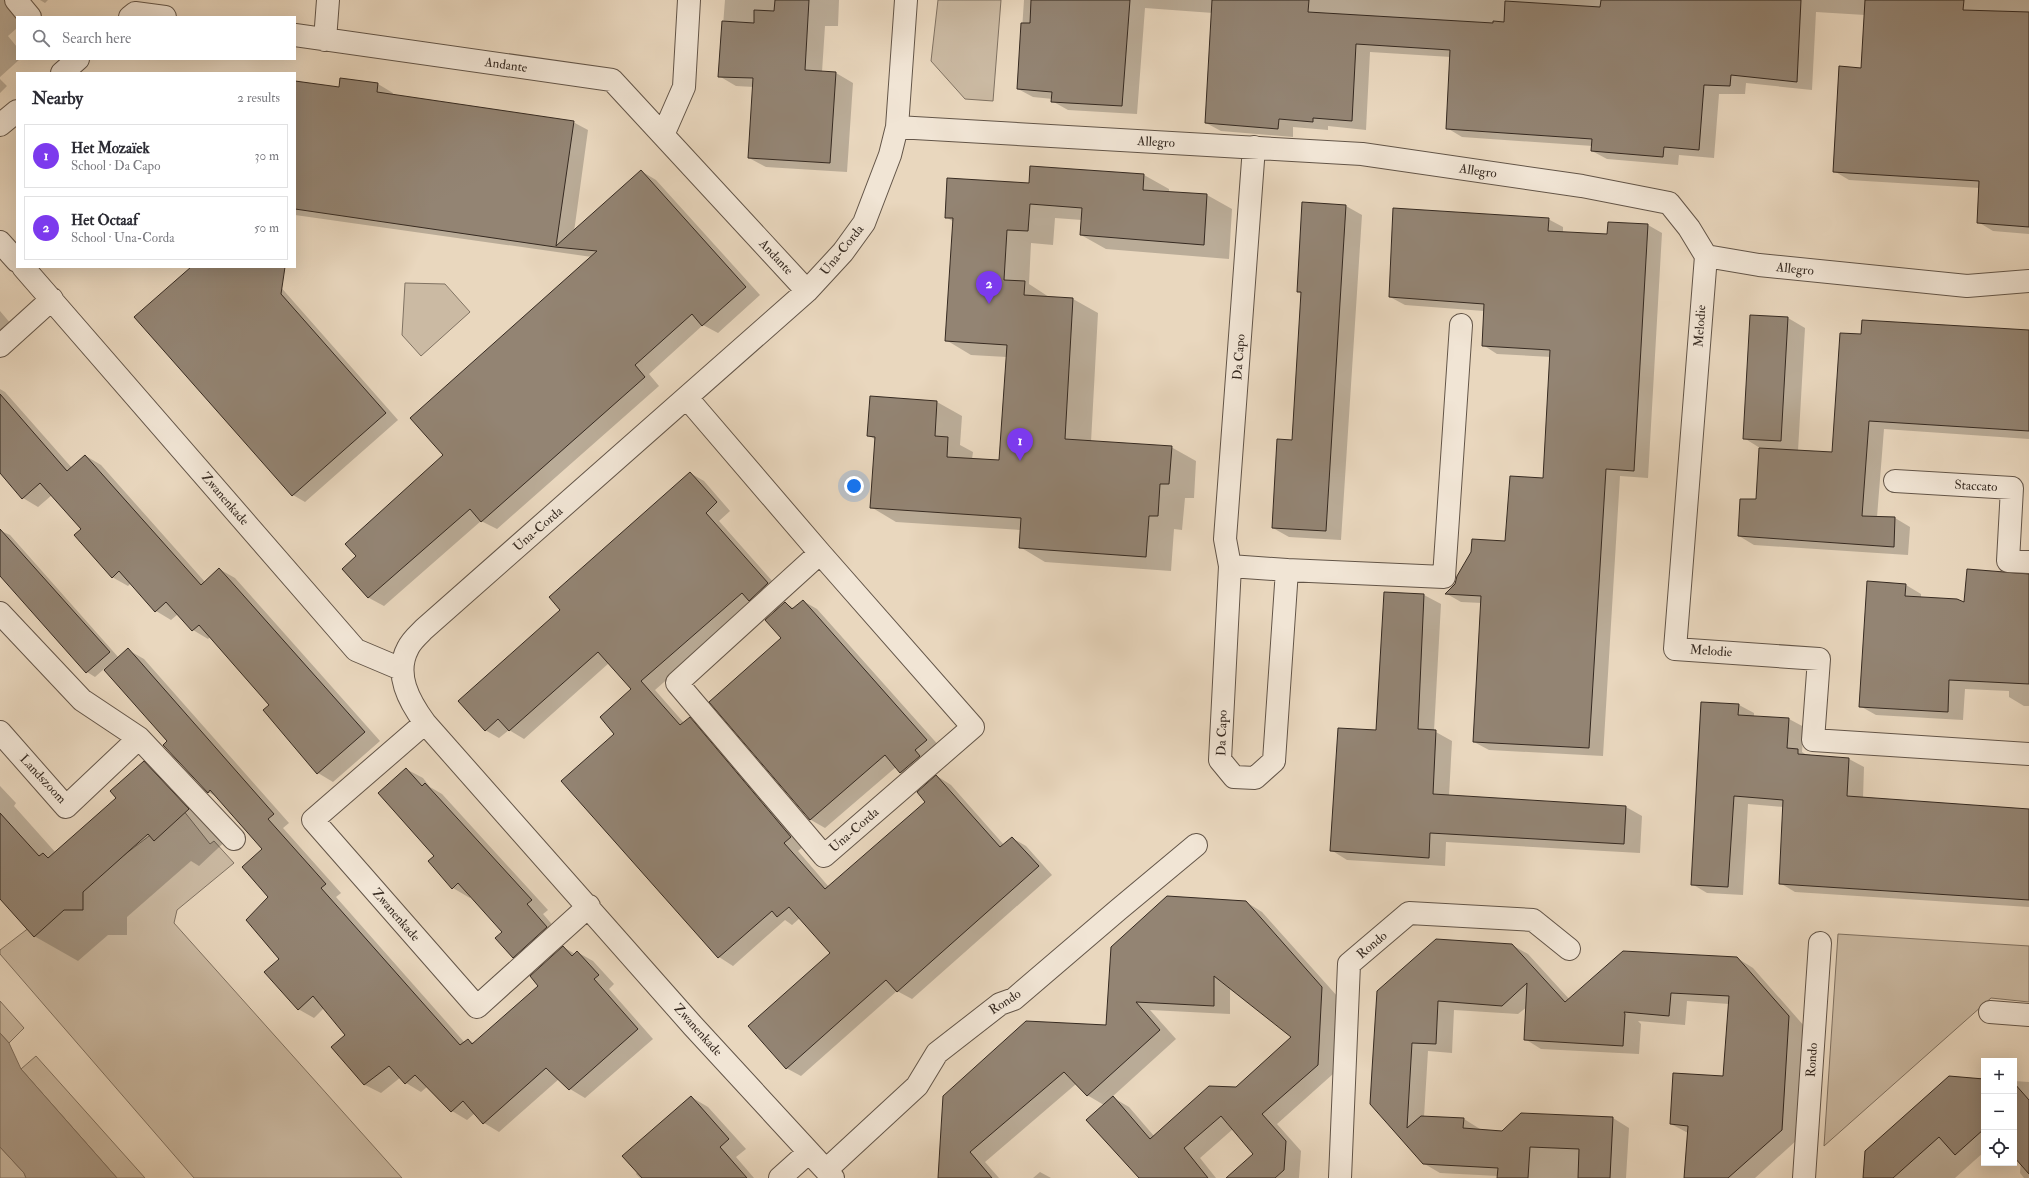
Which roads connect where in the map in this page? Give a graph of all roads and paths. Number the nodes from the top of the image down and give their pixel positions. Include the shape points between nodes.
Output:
1 (16, 0) edge
2 (328, 0) edge
3 (689, 0) edge
4 (906, 0) edge
5 (29, 16) edge
6 (131, 16) edge
7 (158, 16) edge
8 (296, 35) edge
9 (325, 40) junction
10 (16, 112) edge
11 (0, 125) edge
12 (897, 127) junction
13 (663, 135) junction
14 (1254, 147) junction
15 (0, 242) edge
16 (1706, 256) junction
17 (16, 260) edge
18 (24, 268) edge
19 (2029, 281) edge
20 (807, 290) junction
21 (52, 299) junction
22 (1461, 324) dead end
23 (0, 346) edge
24 (687, 398) junction
25 (1895, 481) dead end
26 (820, 553) junction
27 (2029, 562) edge
28 (1230, 566) junction
29 (1287, 570) junction
30 (0, 613) edge
31 (401, 669) junction
32 (424, 722) junction
33 (0, 732) edge
34 (139, 738) junction
35 (2029, 754) edge
36 (234, 839) dead end
37 (1196, 846) dead end
38 (589, 906) junction
39 (1820, 943) dead end
40 (1569, 949) dead end
41 (1990, 1012) dead end
42 (2029, 1015) edge
43 (809, 1152) junction
44 (830, 1174) edge
45 (780, 1178) edge
46 (1340, 1178) edge
47 (1804, 1178) edge

1 - 5 street
2 - 9 street
3 - 13 street via 684,87
4 - 12 street, Una-Corda
6 - 7 street via 135,13
8 - 9 street, Andante
9 - 13 street, Andante via 612,80
10 - 11 street
12 - 14 street, Allegro
12 - 20 street, Una-Corda via 887,163 864,223 843,252
13 - 20 street, Andante
14 - 16 street, Allegro via 1362,154 1582,186 1668,203 1689,228
14 - 28 street, Da Capo via 1225,539
15 - 17 street
16 - 19 street, Allegro via 1774,266 1967,286
16 - 35 street, Melodie via 1675,649 1818,659 1813,740
18 - 21 street, Zwanenkade
20 - 24 street, Una-Corda
21 - 23 street
21 - 31 street, Zwanenkade via 356,650
22 - 29 street via 1444,576
24 - 26 street, Una-Corda
24 - 31 street, Una-Corda via 424,629 408,647
25 - 27 street, Staccato via 2012,488 2008,561
26 - 26 street, Una-Corda via 677,683 824,856 973,727
28 - 29 street
28 - 29 street, Da Capo via 1220,760 1234,777 1255,778 1274,762
30 - 34 street via 82,700
31 - 32 street, Zwanenkade via 412,705
32 - 38 street, Zwanenkade
32 - 38 street, Zwanenkade via 312,820 478,1007
33 - 34 street, Landszoom via 66,806
34 - 36 street
37 - 44 street, Rondo via 1014,999 1000,1004 937,1053 917,1086
38 - 43 street, Zwanenkade via 693,1026
39 - 47 street, Rondo
40 - 46 street, Rondo via 1533,920 1409,913 1349,964
41 - 42 street
43 - 44 street, Zwanenkade
43 - 45 street

